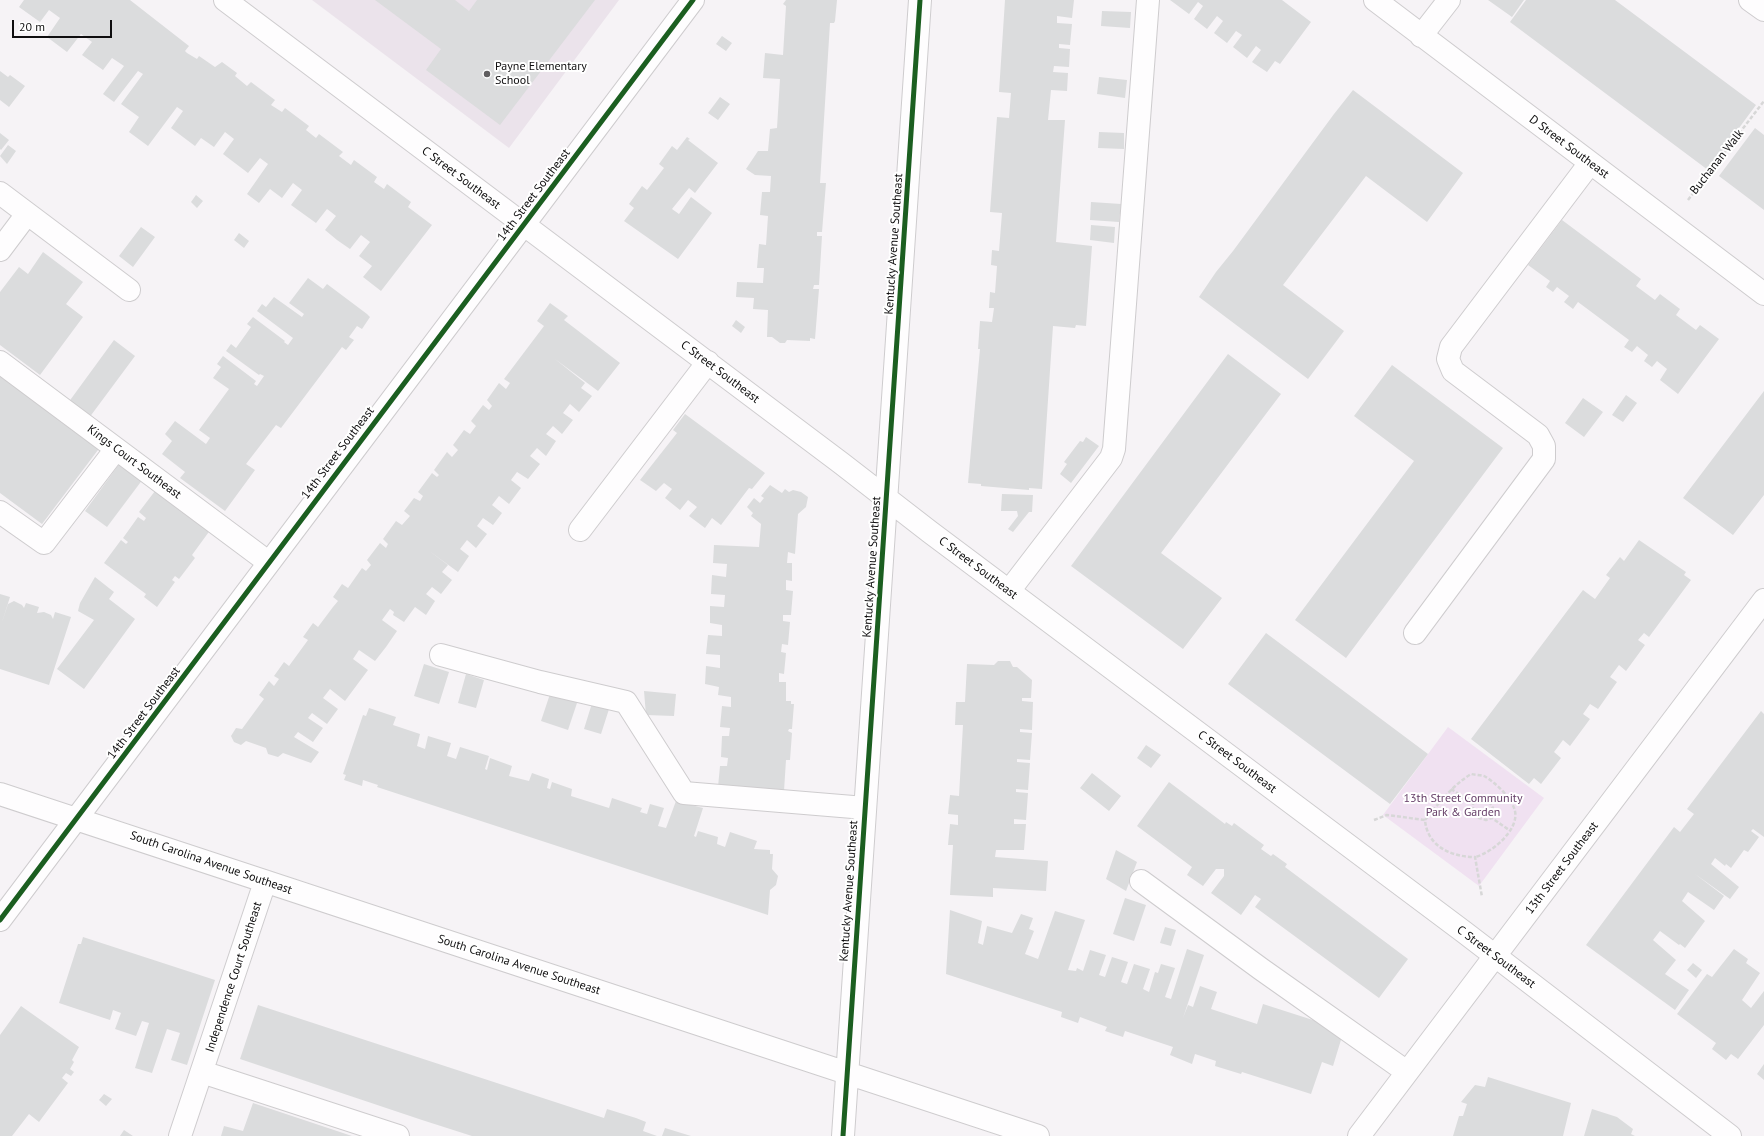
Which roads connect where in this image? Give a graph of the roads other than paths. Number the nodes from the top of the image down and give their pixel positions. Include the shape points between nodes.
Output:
1 (225, 0) edge
2 (693, 0) edge
3 (920, 0) edge
4 (1148, 0) edge
5 (1375, 0) edge
6 (1449, 0) edge
7 (1750, 0) edge
8 (1764, 10) edge
9 (1421, 36) junction
10 (1590, 163) junction
11 (0, 193) edge
12 (27, 214) junction
13 (524, 226) junction
14 (0, 250) edge
15 (129, 290) dead end
16 (1764, 294) edge
17 (0, 362) edge
18 (708, 362) junction
19 (116, 449) junction
20 (886, 498) junction
21 (0, 512) edge
22 (580, 530) dead end
23 (268, 562) junction
24 (1009, 591) junction
25 (1764, 600) edge
26 (1415, 633) dead end
27 (441, 655) dead end
28 (0, 794) edge
29 (865, 808) junction
30 (76, 818) junction
31 (1141, 881) dead end
32 (265, 882) junction
33 (0, 920) edge
34 (1495, 957) junction
35 (202, 1072) junction
36 (1408, 1072) junction
37 (846, 1073) junction
38 (180, 1136) edge
39 (398, 1136) edge
40 (843, 1136) edge
41 (1038, 1136) edge
42 (1359, 1136) edge
43 (1730, 1136) edge

1 - 13 street, C Street Southeast
2 - 13 street, 14th Street Southeast
3 - 20 street, Kentucky Avenue Southeast
4 - 24 street via 1114,450 1111,458
5 - 9 street, D Street Southeast
6 - 9 street
7 - 8 street
9 - 10 street, D Street Southeast
10 - 16 street, D Street Southeast
10 - 26 street via 1451,347 1448,359 1453,371 1538,434 1544,446 1544,459
11 - 12 street
12 - 14 street
12 - 15 street
13 - 18 street, C Street Southeast
13 - 23 street, 14th Street Southeast
17 - 19 street, Kings Court Southeast
18 - 20 street, C Street Southeast
18 - 22 street
19 - 21 street via 44,543
19 - 23 street, Kings Court Southeast
20 - 24 street, C Street Southeast
20 - 29 street, Kentucky Avenue Southeast
23 - 30 street, 14th Street Southeast
24 - 34 street, C Street Southeast
25 - 34 street, 13th Street Southeast
27 - 29 street via 626,702 684,793
28 - 30 street, South Carolina Avenue Southeast
29 - 37 street, Kentucky Avenue Southeast
30 - 32 street, South Carolina Avenue Southeast
30 - 33 street, 14th Street Southeast
31 - 36 street via 1261,970
32 - 35 street, Independence Court Southeast
32 - 37 street, South Carolina Avenue Southeast
34 - 36 street, 13th Street Southeast
34 - 43 street, C Street Southeast
35 - 38 street, Independence Court Southeast
35 - 39 street
36 - 42 street, 13th Street Southeast
37 - 40 street, Kentucky Avenue Southeast
37 - 41 street, South Carolina Avenue Southeast

